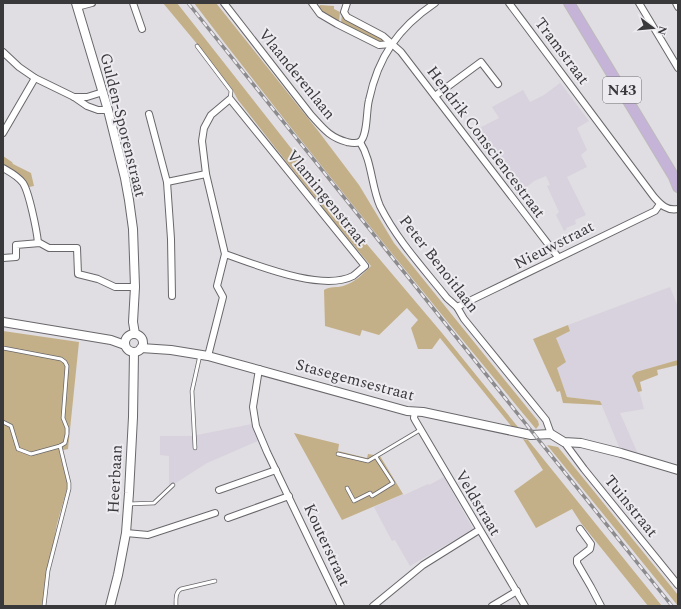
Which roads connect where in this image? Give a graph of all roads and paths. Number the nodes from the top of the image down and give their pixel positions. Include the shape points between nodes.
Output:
1 (92, 3) edge
2 (133, 3) edge
3 (224, 3) edge
4 (435, 3) edge
5 (509, 3) edge
6 (569, 3) edge
7 (640, 3) edge
8 (676, 3) edge
9 (313, 4) edge
10 (347, 4) edge
11 (77, 5) edge
12 (678, 7) edge
13 (142, 29) dead end
14 (391, 44) junction
15 (197, 46) dead end
16 (3, 52) edge
17 (678, 68) edge
18 (35, 78) junction
19 (498, 84) dead end
20 (102, 92) junction
21 (435, 96) junction
22 (74, 97) junction
23 (230, 99) junction
24 (108, 110) junction
25 (149, 114) dead end
26 (3, 133) edge
27 (360, 142) junction
28 (3, 168) edge
29 (206, 174) junction
30 (166, 182) junction
31 (677, 182) edge
32 (678, 203) edge
33 (660, 204) junction
34 (668, 208) junction
35 (678, 209) edge
36 (38, 242) junction
37 (225, 254) junction
38 (558, 257) junction
39 (3, 258) edge
40 (135, 287) junction
41 (172, 296) dead end
42 (457, 307) junction
43 (3, 322) edge
44 (129, 338) junction
45 (3, 348) edge
46 (139, 348) junction
47 (204, 355) junction
48 (259, 369) junction
49 (415, 411) junction
50 (3, 422) edge
51 (420, 430) junction
52 (551, 434) junction
53 (564, 442) junction
54 (60, 446) junction
55 (195, 448) dead end
56 (338, 454) dead end
57 (376, 456) junction
58 (276, 470) junction
59 (678, 470) edge
60 (173, 485) dead end
61 (347, 488) dead end
62 (219, 490) dead end
63 (289, 496) junction
64 (128, 504) junction
65 (215, 513) dead end
66 (228, 518) dead end
67 (580, 529) dead end
68 (479, 530) junction
69 (126, 532) junction
70 (215, 581) dead end
71 (678, 585) edge
72 (517, 591) junction
73 (44, 606) edge
74 (110, 606) edge
75 (176, 606) edge
76 (341, 606) edge
77 (373, 606) edge
78 (492, 606) edge
79 (525, 606) edge
80 (601, 606) edge

1 - 11 street, Gulden-Sporenstraat
2 - 13 street
3 - 27 street, Vlaanderenlaan via 325,130 336,139 353,144
4 - 14 street via 411,22
5 - 33 street, Tramstraat
6 - 31 main road, N43
7 - 17 street
8 - 12 street
9 - 14 street via 322,16 379,45
10 - 14 street, Hendrik Consciencestraat via 344,12 347,17 384,36
11 - 20 street, Gulden-Sporenstraat
14 - 21 street, Hendrik Consciencestraat via 401,52
14 - 27 street via 372,86 364,134
15 - 23 lane via 232,90
16 - 18 street
18 - 22 street
18 - 26 street
19 - 21 street via 481,62
20 - 22 street via 87,97
20 - 24 street, Gulden-Sporenstraat
21 - 38 street, Hendrik Consciencestraat
22 - 24 street via 87,106
23 - 29 street via 211,115 204,128 202,141
23 - 37 street, Vlamingenstraat via 365,266 353,276 318,281 280,273
24 - 40 street, Gulden-Sporenstraat via 129,200
25 - 30 street
27 - 42 street, Peter Benoitlaan via 368,156 374,189 388,221 447,298
28 - 36 street via 24,184 37,229
29 - 30 street
29 - 37 street
30 - 41 street
32 - 34 street
33 - 34 street, Tramstraat
33 - 38 street, Nieuwstraat via 655,211
34 - 35 street, Tramstraat
36 - 39 street via 16,245 16,257
36 - 40 street via 49,248 77,248 78,274 115,287
37 - 47 street via 217,286 223,297
38 - 42 street, Nieuwstraat
40 - 44 street, Gulden-Sporenstraat via 133,322
42 - 52 street, Peter Benoitlaan via 546,420
43 - 44 street via 111,340
44 - 46 street via 130,350
44 - 46 street via 141,338
45 - 54 lane via 61,359 65,362 67,366 63,418 67,434 65,443
46 - 47 street, Stasegemsestraat
46 - 64 street, Heerbaan
47 - 48 street, Stasegemsestraat
47 - 55 lane via 192,391
48 - 49 street, Stasegemsestraat
48 - 58 street, Kouterstraat via 253,407 256,426
49 - 51 street, Veldstraat via 414,418
49 - 52 street, Stasegemsestraat via 532,435
50 - 54 lane via 11,426 18,449 31,454
51 - 57 lane
51 - 68 street, Veldstraat
52 - 53 street
53 - 59 street via 621,453
53 - 71 street, Tuinstraat
54 - 73 lane via 69,489 48,571
56 - 57 lane via 368,461
57 - 61 lane via 393,483 372,496 370,493 354,501
58 - 62 street
58 - 63 street, Kouterstraat
60 - 64 lane via 154,503
63 - 66 street, Kouterstraat
63 - 76 street, Kouterstraat
64 - 69 street, Heerbaan
65 - 69 street via 148,536
67 - 80 street via 591,544 590,549 577,559 577,562
68 - 72 street, Veldstraat
68 - 77 street via 423,565
69 - 74 street, Heerbaan
70 - 75 lane via 178,590
72 - 78 street
72 - 79 street, Veldstraat

